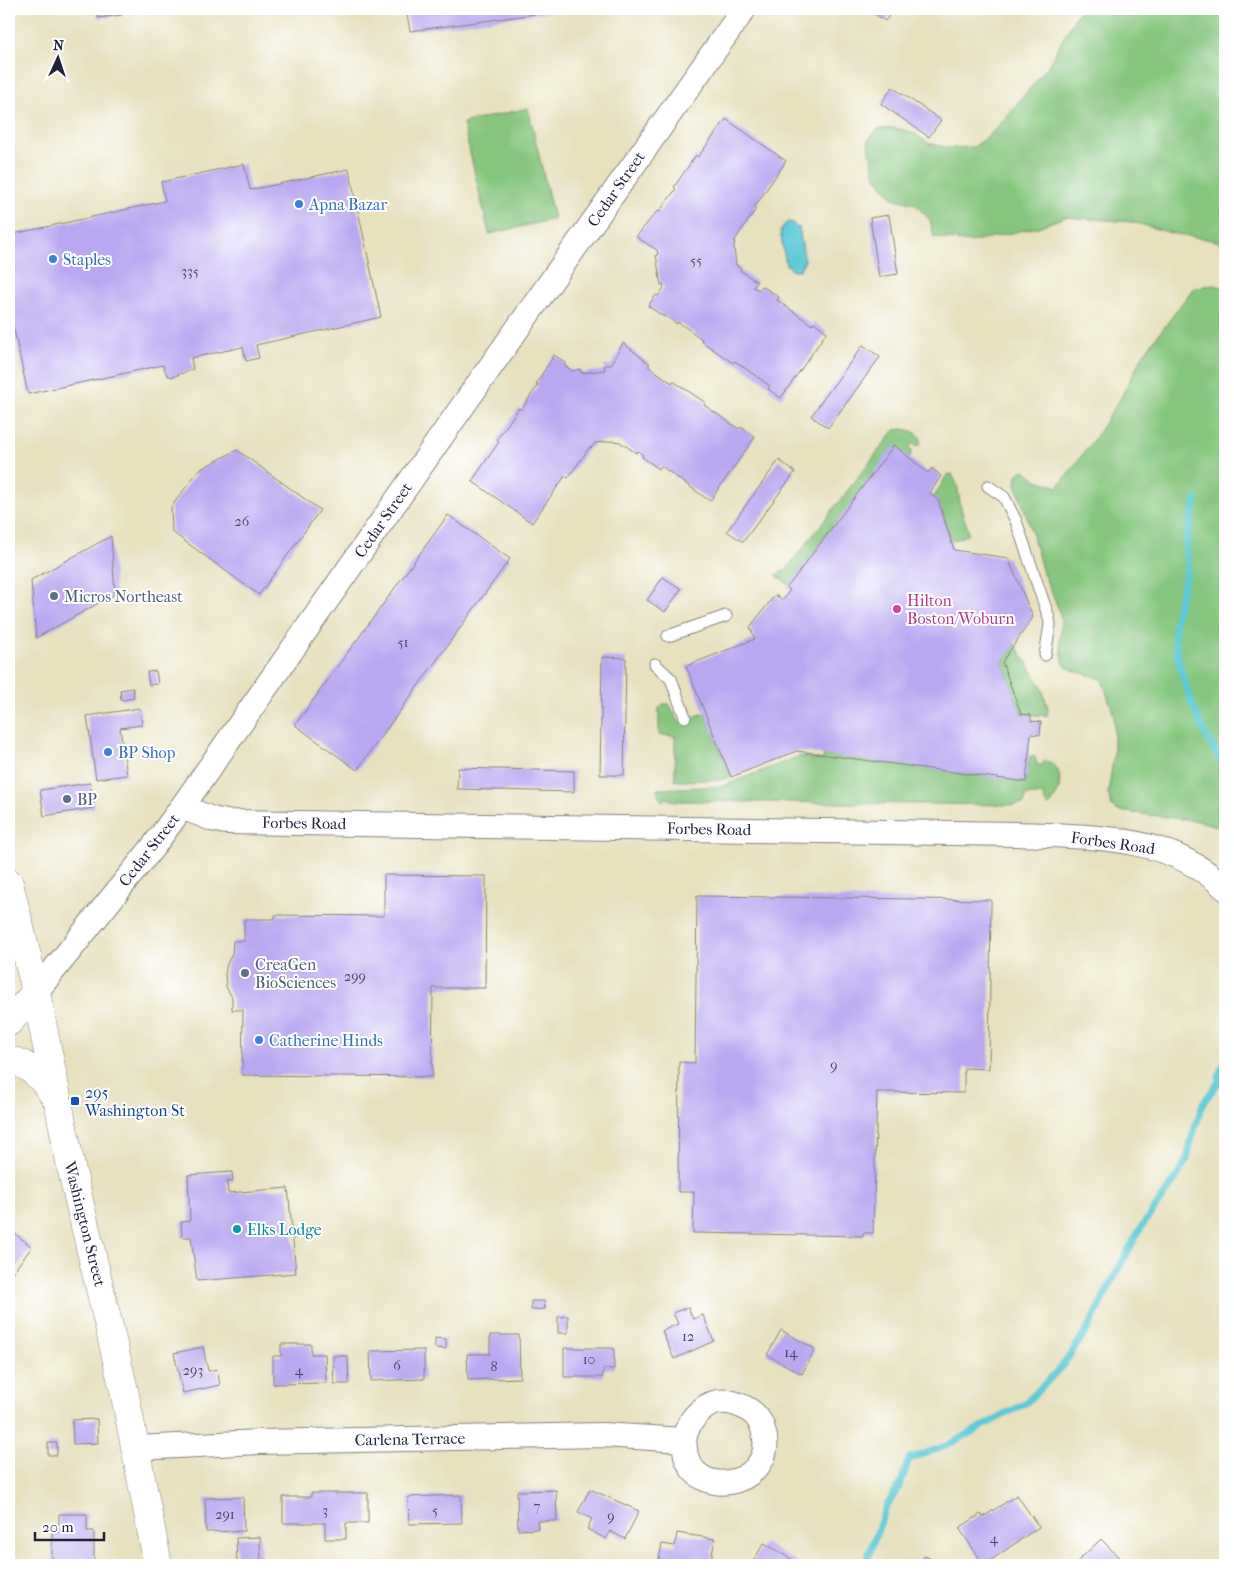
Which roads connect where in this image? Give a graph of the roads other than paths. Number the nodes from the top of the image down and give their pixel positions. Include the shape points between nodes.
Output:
1 (744, 9) edge
2 (988, 486) dead end
3 (726, 616) dead end
4 (668, 636) dead end
5 (1045, 655) dead end
6 (655, 664) dead end
7 (685, 717) dead end
8 (182, 807) junction
9 (9, 883) edge
10 (1225, 888) edge
11 (36, 992) junction
12 (9, 1022) edge
13 (9, 1060) edge
14 (56, 1098) junction
15 (684, 1440) dead end
16 (136, 1448) junction
17 (158, 1565) edge

1 - 8 street, Cedar Street
2 - 5 lane via 1004,497 1016,522 1049,618
3 - 4 lane
6 - 7 lane via 671,679
8 - 10 street, Forbes Road via 226,822 1072,836 1140,843 1170,852 1195,864
8 - 11 street, Cedar Street
9 - 11 main road, Washington Street
11 - 12 main road, Cedar Street
11 - 14 main road, Washington Street
13 - 14 main road via 38,1074
14 - 16 main road, Washington Street
15 - 16 street, Carlena Terrace via 576,1436 260,1442
16 - 17 main road, Washington Street

